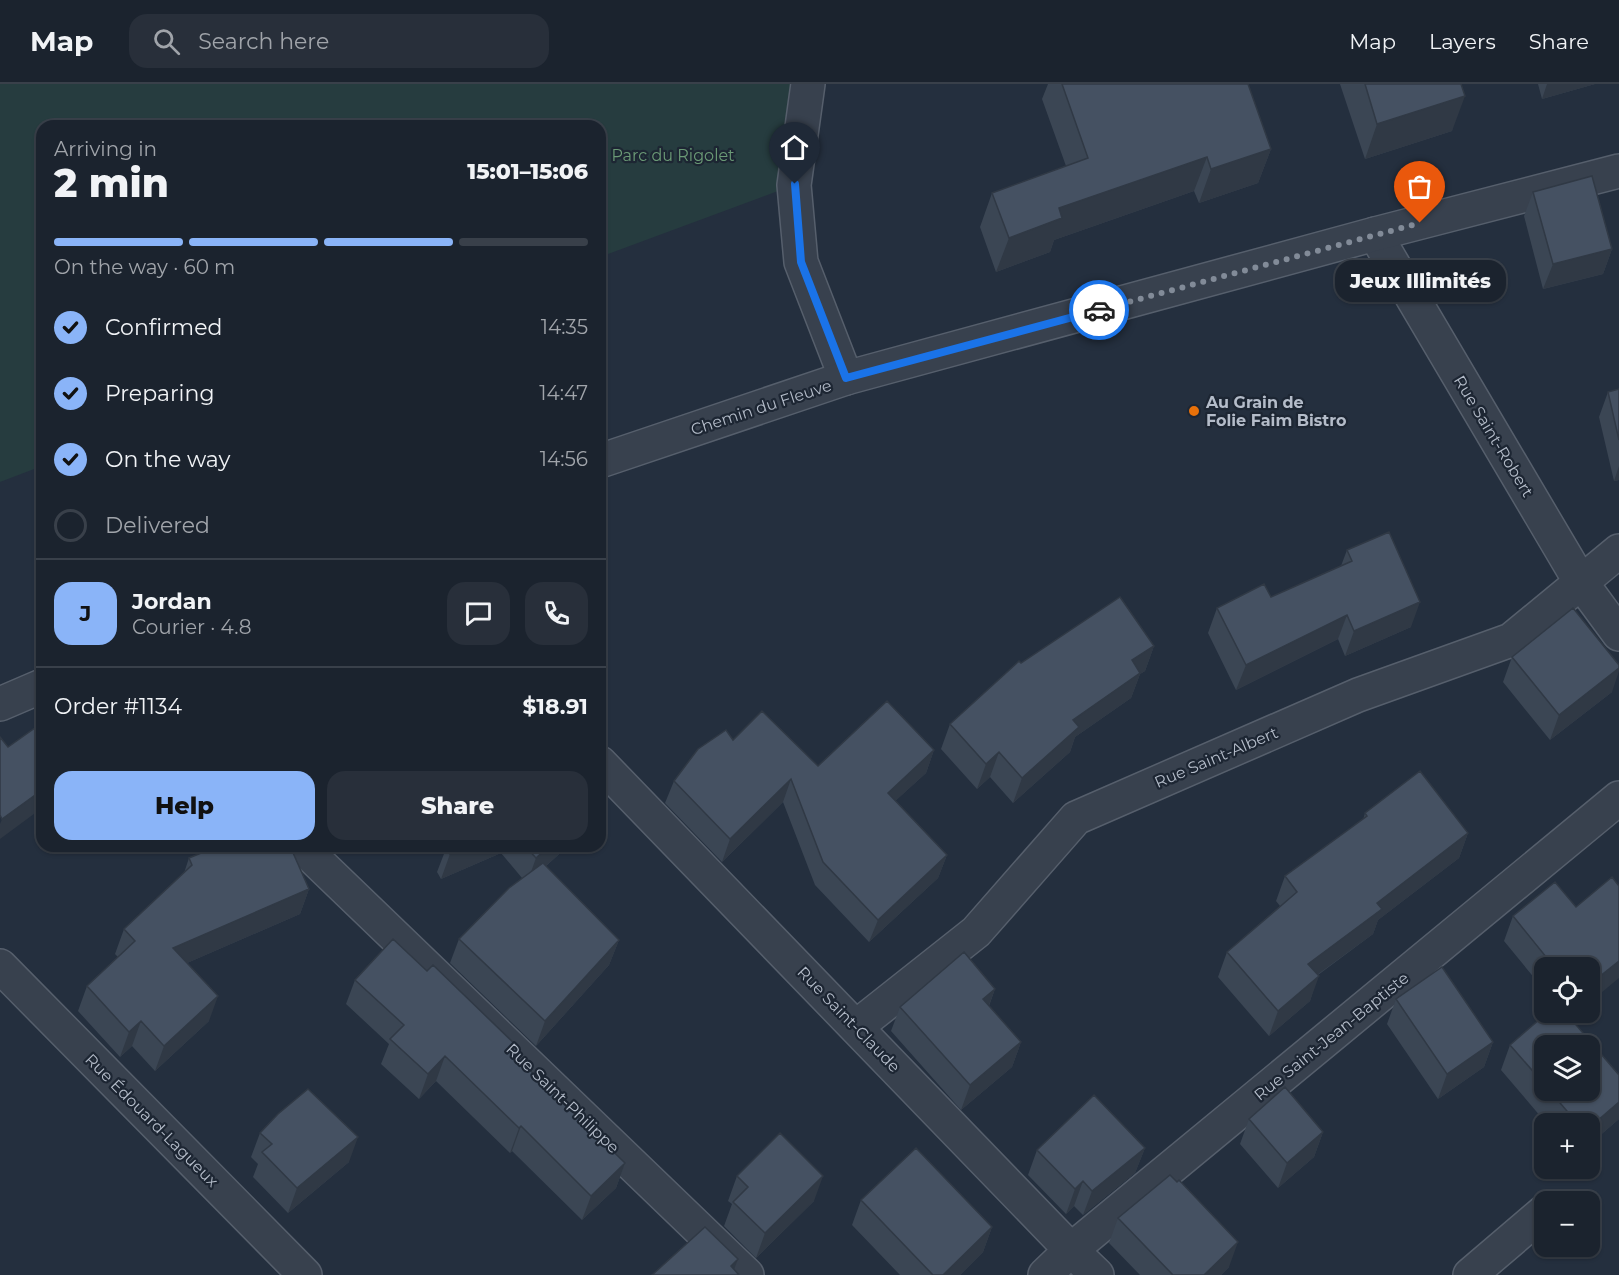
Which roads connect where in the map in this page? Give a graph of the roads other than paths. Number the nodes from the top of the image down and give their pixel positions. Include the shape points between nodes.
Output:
1 (808, 84) edge
2 (1619, 171) edge
3 (1375, 234) junction
4 (846, 378) junction
5 (606, 459) edge
6 (1619, 550) edge
7 (1580, 581) junction
8 (1619, 634) edge
9 (36, 689) edge
10 (0, 704) edge
11 (606, 769) edge
12 (1619, 798) edge
13 (307, 852) edge
14 (0, 966) edge
15 (856, 1026) junction
16 (1534, 1221) edge
17 (1071, 1250) junction
18 (305, 1275) edge
19 (747, 1275) edge
20 (1045, 1275) edge
21 (1097, 1275) edge
22 (1470, 1275) edge

1 - 4 street via 795,184 801,262
2 - 3 street, Chemin du Fleuve
3 - 4 street, Chemin du Fleuve
3 - 7 street, Rue Saint-Robert
4 - 5 street, Chemin du Fleuve
6 - 7 street, Rue Saint-Albert
7 - 8 street, Rue Saint-Robert
7 - 15 street, Rue Saint-Albert via 1511,640 1358,695 1076,818 976,932
9 - 10 street
11 - 15 street, Rue Saint-Claude
12 - 17 street, Rue Saint-Jean-Baptiste
13 - 19 street, Rue Saint-Philippe
14 - 18 street, Rue Édouard-Lagueux
15 - 17 street, Rue Saint-Claude
16 - 22 street
17 - 20 street, Rue Saint-Jean-Baptiste
17 - 21 street, Rue Saint-Claude

